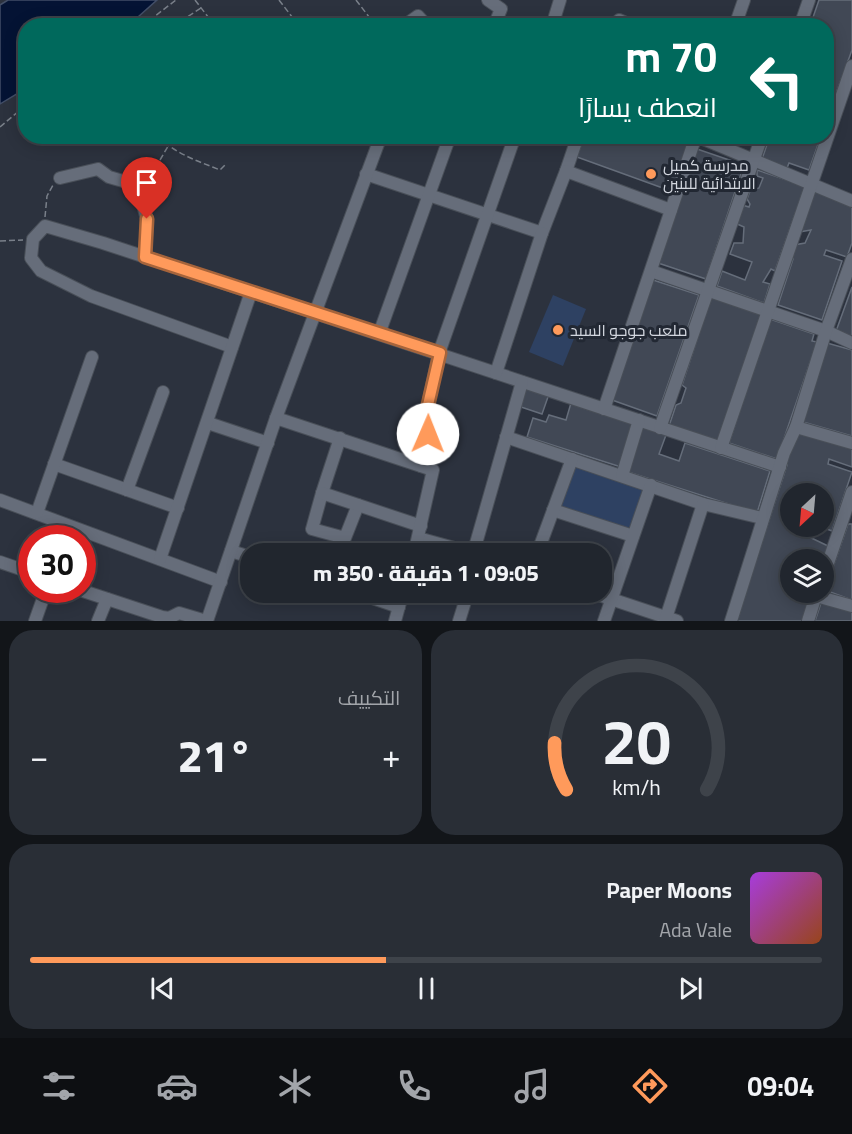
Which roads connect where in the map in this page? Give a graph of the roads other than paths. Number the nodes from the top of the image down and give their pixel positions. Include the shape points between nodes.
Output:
1 (488, 0) edge
2 (561, 0) edge
3 (744, 0) edge
4 (809, 0) edge
5 (497, 18) edge
6 (555, 18) edge
7 (738, 18) edge
8 (803, 18) edge
9 (851, 70) edge
10 (834, 118) edge
11 (378, 144) edge
12 (447, 144) edge
13 (512, 144) edge
14 (575, 144) edge
15 (693, 144) edge
16 (714, 144) edge
17 (759, 144) edge
18 (825, 144) edge
19 (753, 161) junction
20 (566, 171) junction
21 (366, 174) junction
22 (60, 178) road end
23 (811, 184) junction
24 (429, 196) junction
25 (852, 201) edge
26 (671, 210) junction
27 (488, 215) junction
28 (542, 233) junction
29 (145, 257) junction
30 (852, 259) edge
31 (651, 271) junction
32 (251, 292) junction
33 (708, 292) junction
34 (767, 312) junction
35 (315, 313) junction
36 (826, 331) junction
37 (379, 334) junction
38 (852, 343) edge
39 (232, 347) junction
40 (440, 353) junction
41 (92, 357) dead end
42 (496, 373) junction
43 (522, 382) junction
44 (163, 392) dead end
45 (604, 409) junction
46 (276, 418) junction
47 (639, 420) junction
48 (208, 423) junction
49 (796, 427) junction
50 (660, 428) junction
51 (506, 437) junction
52 (340, 438) junction
53 (268, 443) junction
54 (852, 443) edge
55 (721, 448) junction
56 (572, 459) junction
57 (54, 464) junction
58 (421, 466) junction
59 (780, 467) junction
60 (622, 476) junction
61 (651, 485) junction
62 (127, 490) junction
63 (852, 492) edge
64 (322, 493) junction
65 (0, 500) edge
66 (703, 504) junction
67 (358, 505) junction
68 (178, 508) junction
69 (553, 510) junction
70 (37, 513) junction
71 (762, 518) junction
72 (68, 525) edge
73 (422, 525) junction
74 (96, 536) edge
75 (633, 536) junction
76 (418, 538) junction
77 (417, 543) edge
78 (437, 543) edge
79 (477, 543) edge
80 (541, 543) edge
81 (833, 549) edge
82 (231, 551) junction
83 (240, 554) edge
84 (160, 560) junction
85 (0, 562) edge
86 (18, 568) edge
87 (220, 582) junction
88 (96, 595) edge
89 (612, 597) edge
90 (107, 599) junction
91 (612, 600) edge
92 (834, 600) edge
93 (41, 603) edge
94 (387, 603) edge
95 (400, 603) edge
96 (465, 603) edge
97 (610, 603) edge
98 (814, 603) edge
99 (852, 606) edge
100 (399, 607) junction
101 (169, 619) edge
102 (669, 620) edge
103 (35, 621) edge
104 (98, 621) edge
105 (207, 621) edge
106 (395, 621) edge
107 (459, 621) edge
108 (604, 621) edge
109 (731, 621) edge
110 (808, 621) edge

1 - 5 street via 501,9
2 - 6 street
3 - 7 street
4 - 8 street
9 - 10 street
11 - 21 street
12 - 24 street
13 - 27 street
14 - 20 street
15 - 26 street
16 - 19 street
17 - 19 street
18 - 23 street
19 - 23 street
19 - 33 street
20 - 26 street
20 - 28 street
21 - 24 street
21 - 35 street
22 - 29 street via 98,169 109,177 137,185 147,219
23 - 25 street
23 - 34 street
24 - 27 street
24 - 37 street
26 - 31 street
27 - 28 street
27 - 40 street
28 - 42 street
29 - 32 street
29 - 39 street via 45,225 33,239 31,258 41,271 91,296
30 - 36 street
31 - 33 street
31 - 45 street
32 - 35 street
32 - 39 street
33 - 34 street
33 - 50 street
34 - 36 street
34 - 55 street
35 - 37 street
35 - 46 street
36 - 38 street
36 - 49 street
37 - 40 street
39 - 48 street
40 - 42 street
40 - 58 street via 428,405 432,412
41 - 57 street
42 - 43 street
43 - 45 street
43 - 51 street
44 - 62 street
45 - 47 street
46 - 52 street
46 - 53 street
47 - 50 street
47 - 60 street
48 - 53 street
48 - 68 street
49 - 54 street
49 - 59 street
50 - 55 street
51 - 56 street
51 - 79 street
52 - 58 street
52 - 64 street
53 - 82 street
55 - 59 street
56 - 60 street
56 - 69 street
57 - 62 street
57 - 70 street
58 - 73 street via 432,470
59 - 71 street
60 - 61 street
61 - 66 street
61 - 75 street
62 - 68 street
63 - 81 street
64 - 67 street
64 - 67 street via 312,529 345,538
65 - 70 street
66 - 71 street
66 - 102 street
67 - 73 street
68 - 84 street
69 - 75 street
69 - 80 street
70 - 72 street
71 - 109 street
73 - 76 street
74 - 84 street
75 - 89 street
76 - 77 street
76 - 78 street
82 - 83 street
82 - 87 street
84 - 87 street
85 - 86 street
87 - 105 street
88 - 90 street
90 - 101 street
90 - 104 street
91 - 102 street
92 - 99 street
93 - 103 street
94 - 100 street
95 - 100 street
96 - 107 street
97 - 108 street
98 - 110 street
100 - 106 street
101 - 105 street via 179,613

